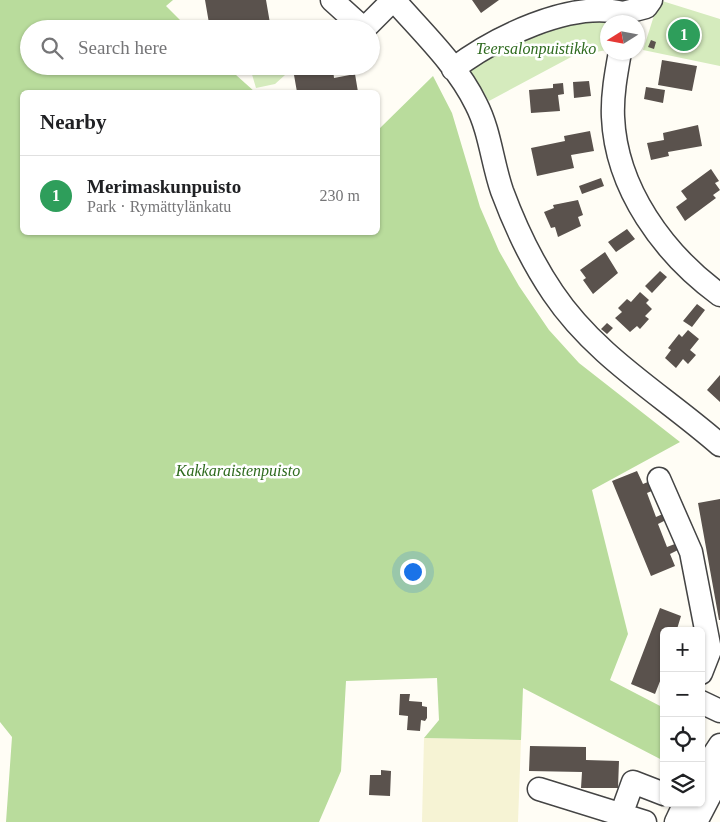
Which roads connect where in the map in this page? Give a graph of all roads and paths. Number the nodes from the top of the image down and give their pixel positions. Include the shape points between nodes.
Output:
1 (332, 0) edge
2 (394, 0) edge
3 (650, 0) edge
4 (620, 15) edge
5 (629, 15) edge
6 (355, 20) edge
7 (373, 20) edge
8 (618, 60) edge
9 (453, 69) junction
10 (720, 295) edge
11 (720, 445) edge
12 (659, 479) dead end
13 (701, 672) edge
14 (705, 704) edge
15 (720, 712) edge
16 (720, 745) edge
17 (705, 768) edge
18 (720, 776) edge
19 (539, 790) dead end
20 (660, 792) edge
21 (683, 807) edge
22 (621, 815) junction
23 (645, 822) edge
24 (676, 822) edge
25 (696, 822) edge

1 - 6 street
2 - 7 street
2 - 9 street
3 - 5 street via 646,7
4 - 9 street via 609,5 594,2 574,2 556,7 520,20
8 - 10 street via 613,118 619,154 630,189 675,255
9 - 11 street via 466,86 484,122 502,190 515,222 552,291 571,318 610,358
12 - 13 street via 691,552 710,650
14 - 15 street
16 - 17 street
18 - 25 street
19 - 22 street
20 - 22 street via 633,782
21 - 24 street
22 - 23 street

